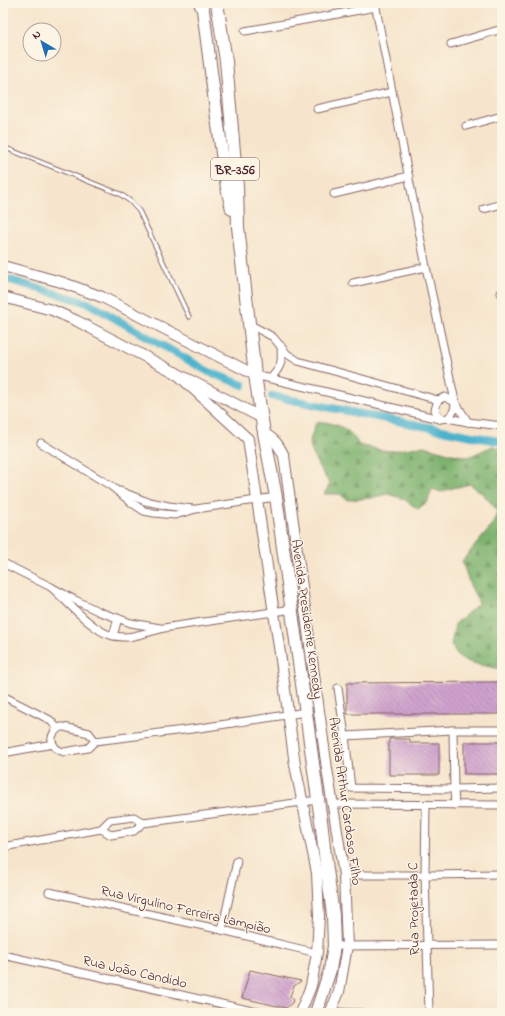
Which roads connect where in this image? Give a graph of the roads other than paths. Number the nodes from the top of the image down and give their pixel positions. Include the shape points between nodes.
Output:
1 (200, 3) edge
2 (216, 3) edge
3 (375, 5) edge
4 (502, 29) edge
5 (245, 31) dead end
6 (451, 44) dead end
7 (392, 92) junction
8 (317, 109) dead end
9 (502, 116) edge
10 (466, 126) dead end
11 (3, 147) edge
12 (409, 176) junction
13 (334, 194) dead end
14 (502, 204) edge
15 (484, 209) dead end
16 (238, 227) junction
17 (3, 266) edge
18 (426, 267) junction
19 (353, 283) dead end
20 (3, 297) edge
21 (189, 317) dead end
22 (249, 324) junction
23 (280, 346) junction
24 (175, 372) junction
25 (255, 375) junction
26 (270, 379) junction
27 (452, 384) junction
28 (446, 397) junction
29 (438, 400) junction
30 (455, 402) junction
31 (262, 418) junction
32 (448, 418) junction
33 (440, 419) junction
34 (468, 422) junction
35 (502, 426) edge
36 (264, 433) junction
37 (41, 443) dead end
38 (111, 486) junction
39 (276, 497) junction
40 (257, 500) junction
41 (196, 510) junction
42 (3, 563) edge
43 (51, 587) junction
44 (292, 609) junction
45 (274, 612) junction
46 (118, 618) junction
47 (162, 629) junction
48 (113, 636) junction
49 (338, 688) dead end
50 (3, 696) edge
51 (306, 712) junction
52 (288, 714) junction
53 (58, 729) junction
54 (453, 730) junction
55 (502, 730) edge
56 (345, 736) junction
57 (95, 741) junction
58 (53, 744) junction
59 (3, 752) edge
60 (327, 768) junction
61 (314, 771) junction
62 (502, 788) edge
63 (454, 789) junction
64 (318, 800) junction
65 (303, 802) junction
66 (333, 804) junction
67 (426, 805) junction
68 (455, 805) junction
69 (502, 805) edge
70 (143, 823) junction
71 (336, 826) junction
72 (322, 828) junction
73 (101, 829) junction
74 (3, 847) edge
75 (237, 861) dead end
76 (344, 874) junction
77 (502, 874) edge
78 (425, 875) junction
79 (50, 892) dead end
80 (222, 930) junction
81 (427, 945) junction
82 (502, 945) edge
83 (334, 946) junction
84 (347, 946) junction
85 (317, 953) junction
86 (3, 955) edge
87 (262, 1013) edge
88 (300, 1013) edge
89 (316, 1013) edge
90 (330, 1013) edge
91 (362, 1013) edge
92 (429, 1013) edge

1 - 16 main road, Avenida Presidente Kennedy via 227,188
2 - 16 main road, Avenida Presidente Kennedy / BR-356 via 226,61 238,199
3 - 5 street
3 - 7 street
4 - 6 street
7 - 8 street
7 - 12 street
9 - 10 street
11 - 21 lane via 120,194 130,201 139,211
12 - 13 street
12 - 18 street
14 - 15 street
16 - 22 main road, Avenida Presidente Kennedy
17 - 25 main road via 61,282 102,297
18 - 19 street
18 - 27 street
20 - 24 main road via 52,310
22 - 23 street via 273,337
22 - 25 main road, Avenida Presidente Kennedy
23 - 26 street via 282,360
23 - 29 street via 298,362
24 - 31 main road
24 - 40 main road via 248,439
25 - 26 street
25 - 31 main road, Avenida Presidente Kennedy
26 - 33 street
27 - 28 street
27 - 30 street
28 - 29 street
28 - 30 street
29 - 33 street via 435,410
30 - 32 street via 455,409
30 - 34 street
31 - 36 main road, Avenida Presidente Kennedy
32 - 33 street
32 - 34 street
34 - 35 street
36 - 39 main road, Avenida Presidente Kennedy
36 - 60 main road, Avenida Arthur Cardoso Filho via 279,445 284,456
37 - 38 street
38 - 41 street via 145,500
38 - 41 street via 144,511 175,515
39 - 40 street
39 - 44 main road, Avenida Presidente Kennedy
40 - 41 street
40 - 45 main road
42 - 43 street
43 - 46 street via 100,612
43 - 48 street via 96,628
44 - 45 street
44 - 51 main road, Avenida Presidente Kennedy
45 - 47 street
45 - 52 main road
46 - 47 street
46 - 48 street
47 - 48 street via 138,636
49 - 56 street
50 - 53 street via 50,720
51 - 52 street
51 - 61 main road, Avenida Presidente Kennedy
52 - 57 street
52 - 65 main road
53 - 57 street via 64,727 89,733
53 - 58 street via 52,737
54 - 55 street
54 - 56 street
54 - 63 street
56 - 63 street via 351,788
57 - 58 street via 88,748 64,752 57,750
58 - 59 street
60 - 61 street
60 - 66 main road, Avenida Arthur Cardoso Filho
61 - 64 main road, Avenida Presidente Kennedy
62 - 63 street
63 - 68 street
64 - 65 street
64 - 72 main road, Avenida Presidente Kennedy
65 - 70 street
65 - 85 main road via 317,874
66 - 67 street
66 - 71 main road, Avenida Arthur Cardoso Filho
67 - 68 street
67 - 78 street, Rua Projetada C
68 - 69 street
70 - 73 street via 134,831 111,835
70 - 73 street via 134,817 110,820
71 - 72 street
71 - 76 main road, Avenida Arthur Cardoso Filho
72 - 83 main road, Avenida Presidente Kennedy via 333,915
73 - 74 street
75 - 80 street
76 - 78 street
76 - 84 main road, Avenida Arthur Cardoso Filho
77 - 78 street
78 - 81 street, Rua Projetada C
79 - 80 street, Rua Virgulino Ferreira Lampião
80 - 85 street, Rua Virgulino Ferreira Lampião
81 - 82 street
81 - 84 street
81 - 92 street, Rua Projetada C
83 - 84 street
83 - 89 main road, Avenida Presidente Kennedy via 330,970
84 - 90 main road, Avenida Arthur Cardoso Filho via 339,992
85 - 88 main road via 311,986
86 - 87 street, Rua João Candido
90 - 91 street

